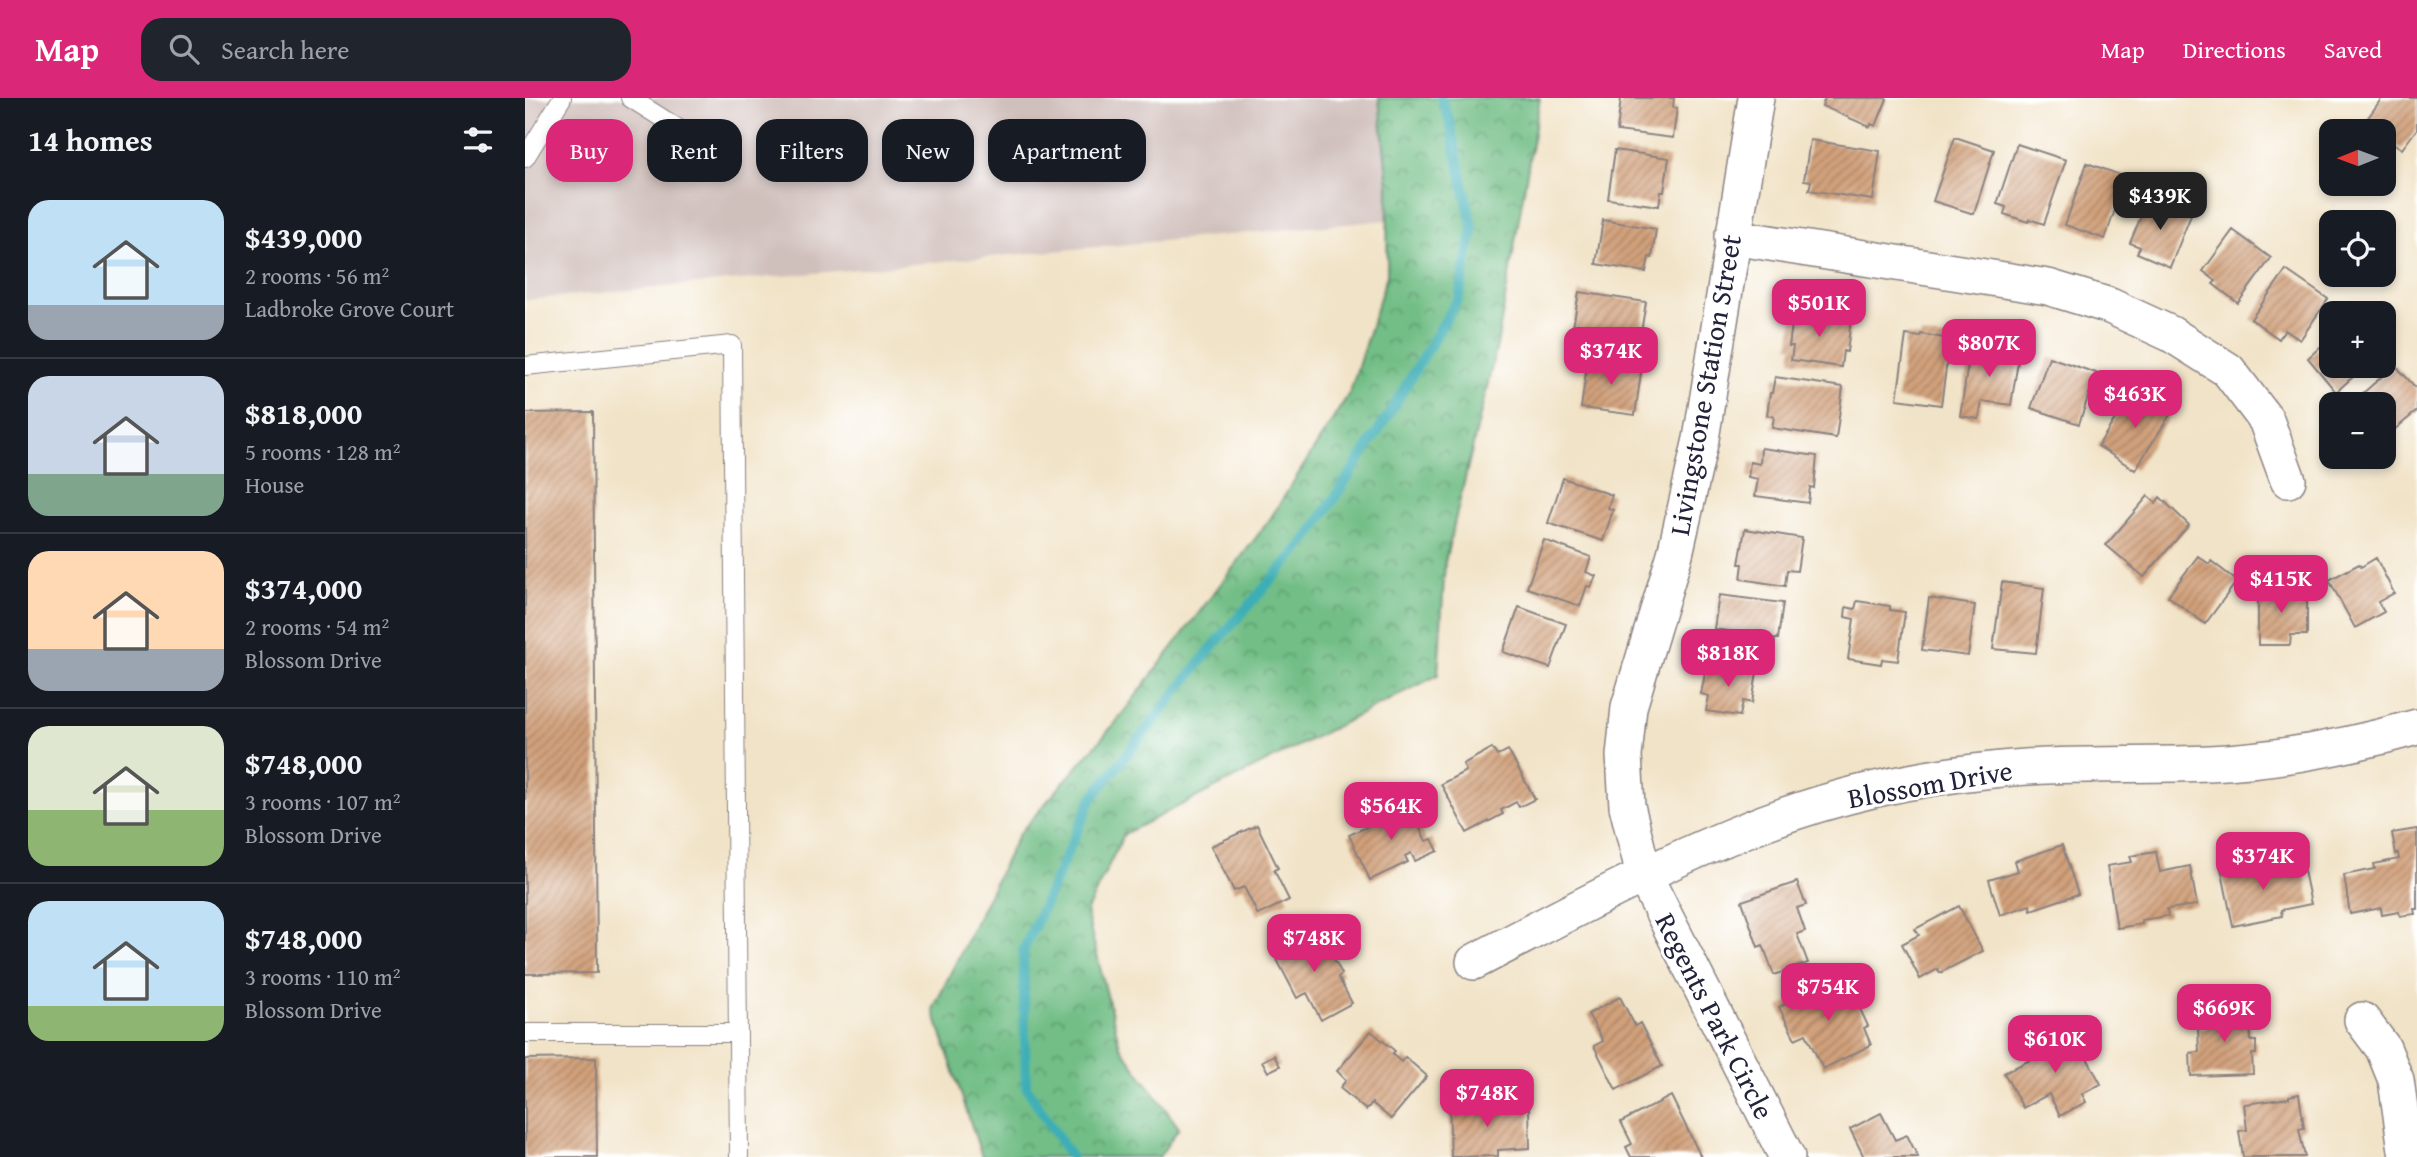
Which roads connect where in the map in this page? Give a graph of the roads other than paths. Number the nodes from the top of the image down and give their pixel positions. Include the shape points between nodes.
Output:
1 (562, 98) edge
2 (630, 98) edge
3 (1756, 98) edge
4 (663, 119) edge
5 (525, 158) edge
6 (1733, 237) junction
7 (525, 366) edge
8 (2288, 480) dead end
9 (2417, 727) edge
10 (1644, 875) junction
11 (1474, 962) dead end
12 (2362, 1020) dead end
13 (525, 1033) edge
14 (738, 1033) junction
15 (739, 1157) edge
16 (1787, 1157) edge
17 (2407, 1157) edge

1 - 5 lane
2 - 4 lane
3 - 6 street, Livingstone Station Street
6 - 8 street via 2048,287 2110,306 2171,334 2228,370 2266,420
6 - 10 street, Livingstone Station Street via 1701,439 1675,554 1629,707 1624,756 1627,806
7 - 14 lane via 731,345
9 - 10 street, Blossom Drive via 2296,754 2210,763 2056,764 1898,785 1811,807
10 - 11 street, Blossom Drive
10 - 16 street, Regents Park Circle
12 - 17 street via 2383,1048 2396,1080
13 - 14 lane
14 - 15 lane

